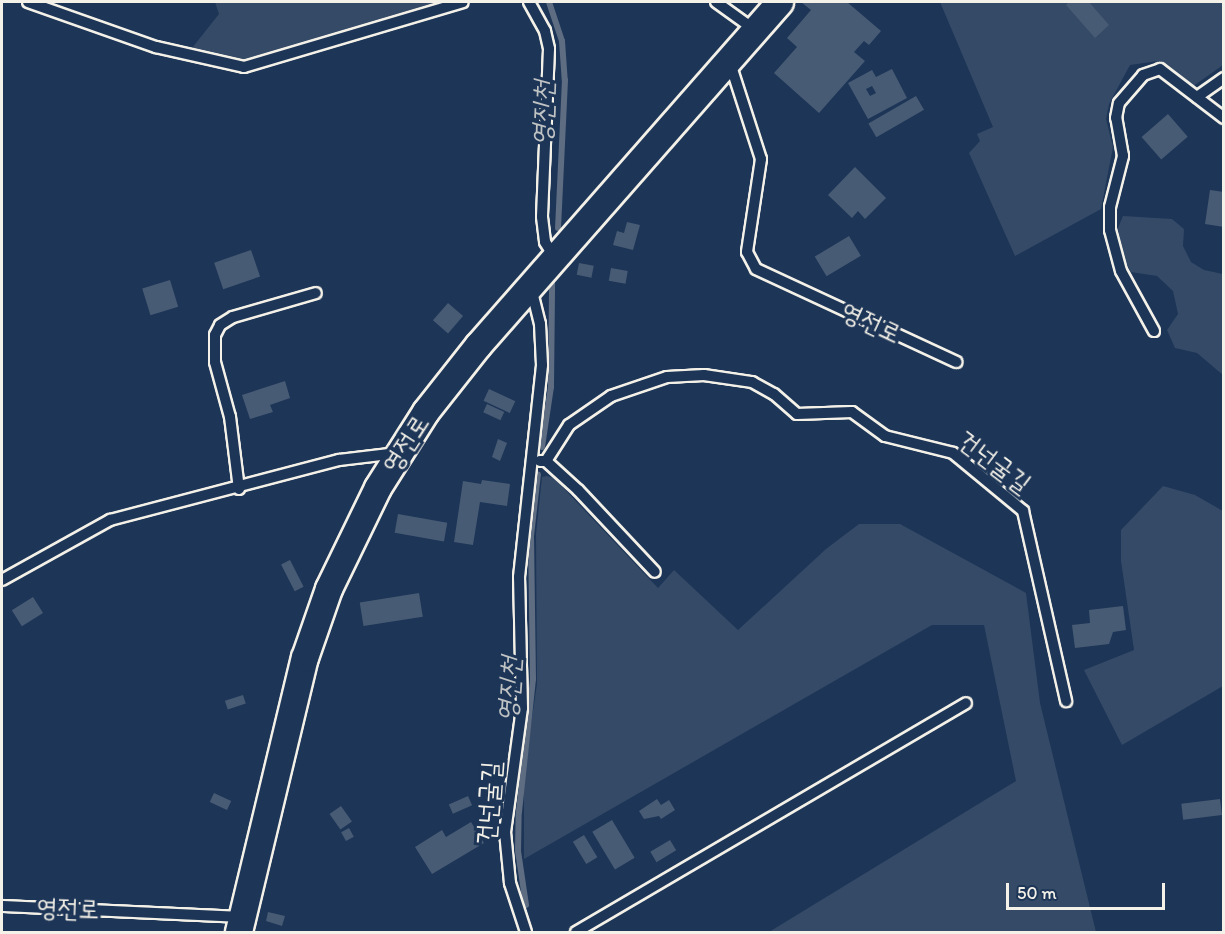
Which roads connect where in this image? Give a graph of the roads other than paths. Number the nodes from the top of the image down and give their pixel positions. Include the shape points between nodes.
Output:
1 (28, 2) edge
2 (463, 2) edge
3 (529, 2) edge
4 (716, 2) edge
5 (780, 2) edge
6 (755, 30) junction
7 (729, 59) junction
8 (1224, 78) edge
9 (1197, 97) junction
10 (1224, 118) edge
11 (555, 258) junction
12 (531, 286) junction
13 (316, 293) dead end
14 (1154, 331) dead end
15 (956, 362) dead end
16 (398, 453) junction
17 (531, 460) junction
18 (546, 461) junction
19 (239, 489) junction
20 (655, 572) dead end
21 (2, 580) edge
22 (1066, 702) dead end
23 (966, 703) dead end
24 (2, 906) edge
25 (241, 925) edge
26 (526, 933) edge
27 (576, 933) edge

1 - 2 lane via 156,47 244,67
3 - 11 lane via 540,18 549,49 542,217 545,242
4 - 6 lane
5 - 6 street, 영전로
6 - 7 street, 영전로
7 - 11 street, 영전로
7 - 15 lane, 영전로 via 762,159 747,252 756,269
8 - 9 lane
9 - 10 lane
9 - 14 lane via 1160,69 1152,69 1119,103 1116,118 1123,156 1110,207 1110,230 1121,271
11 - 12 street, 영전로
12 - 16 street, 영전로 via 454,375
12 - 17 lane, 건넌굴길 via 540,324 542,365
13 - 19 lane via 233,317 220,325 215,335 215,362 230,417
16 - 19 lane via 339,460
16 - 25 street, 영전로 via 345,552 316,624
17 - 18 lane
17 - 26 lane, 건넌굴길 via 519,577 522,708 506,832 510,883
18 - 20 lane
18 - 22 lane, 건넌굴길 via 569,425 611,396 667,377 704,375 752,382 797,414 852,412 885,436 953,453 1023,511
19 - 21 lane via 110,520
23 - 27 lane
24 - 25 lane, 영전로

